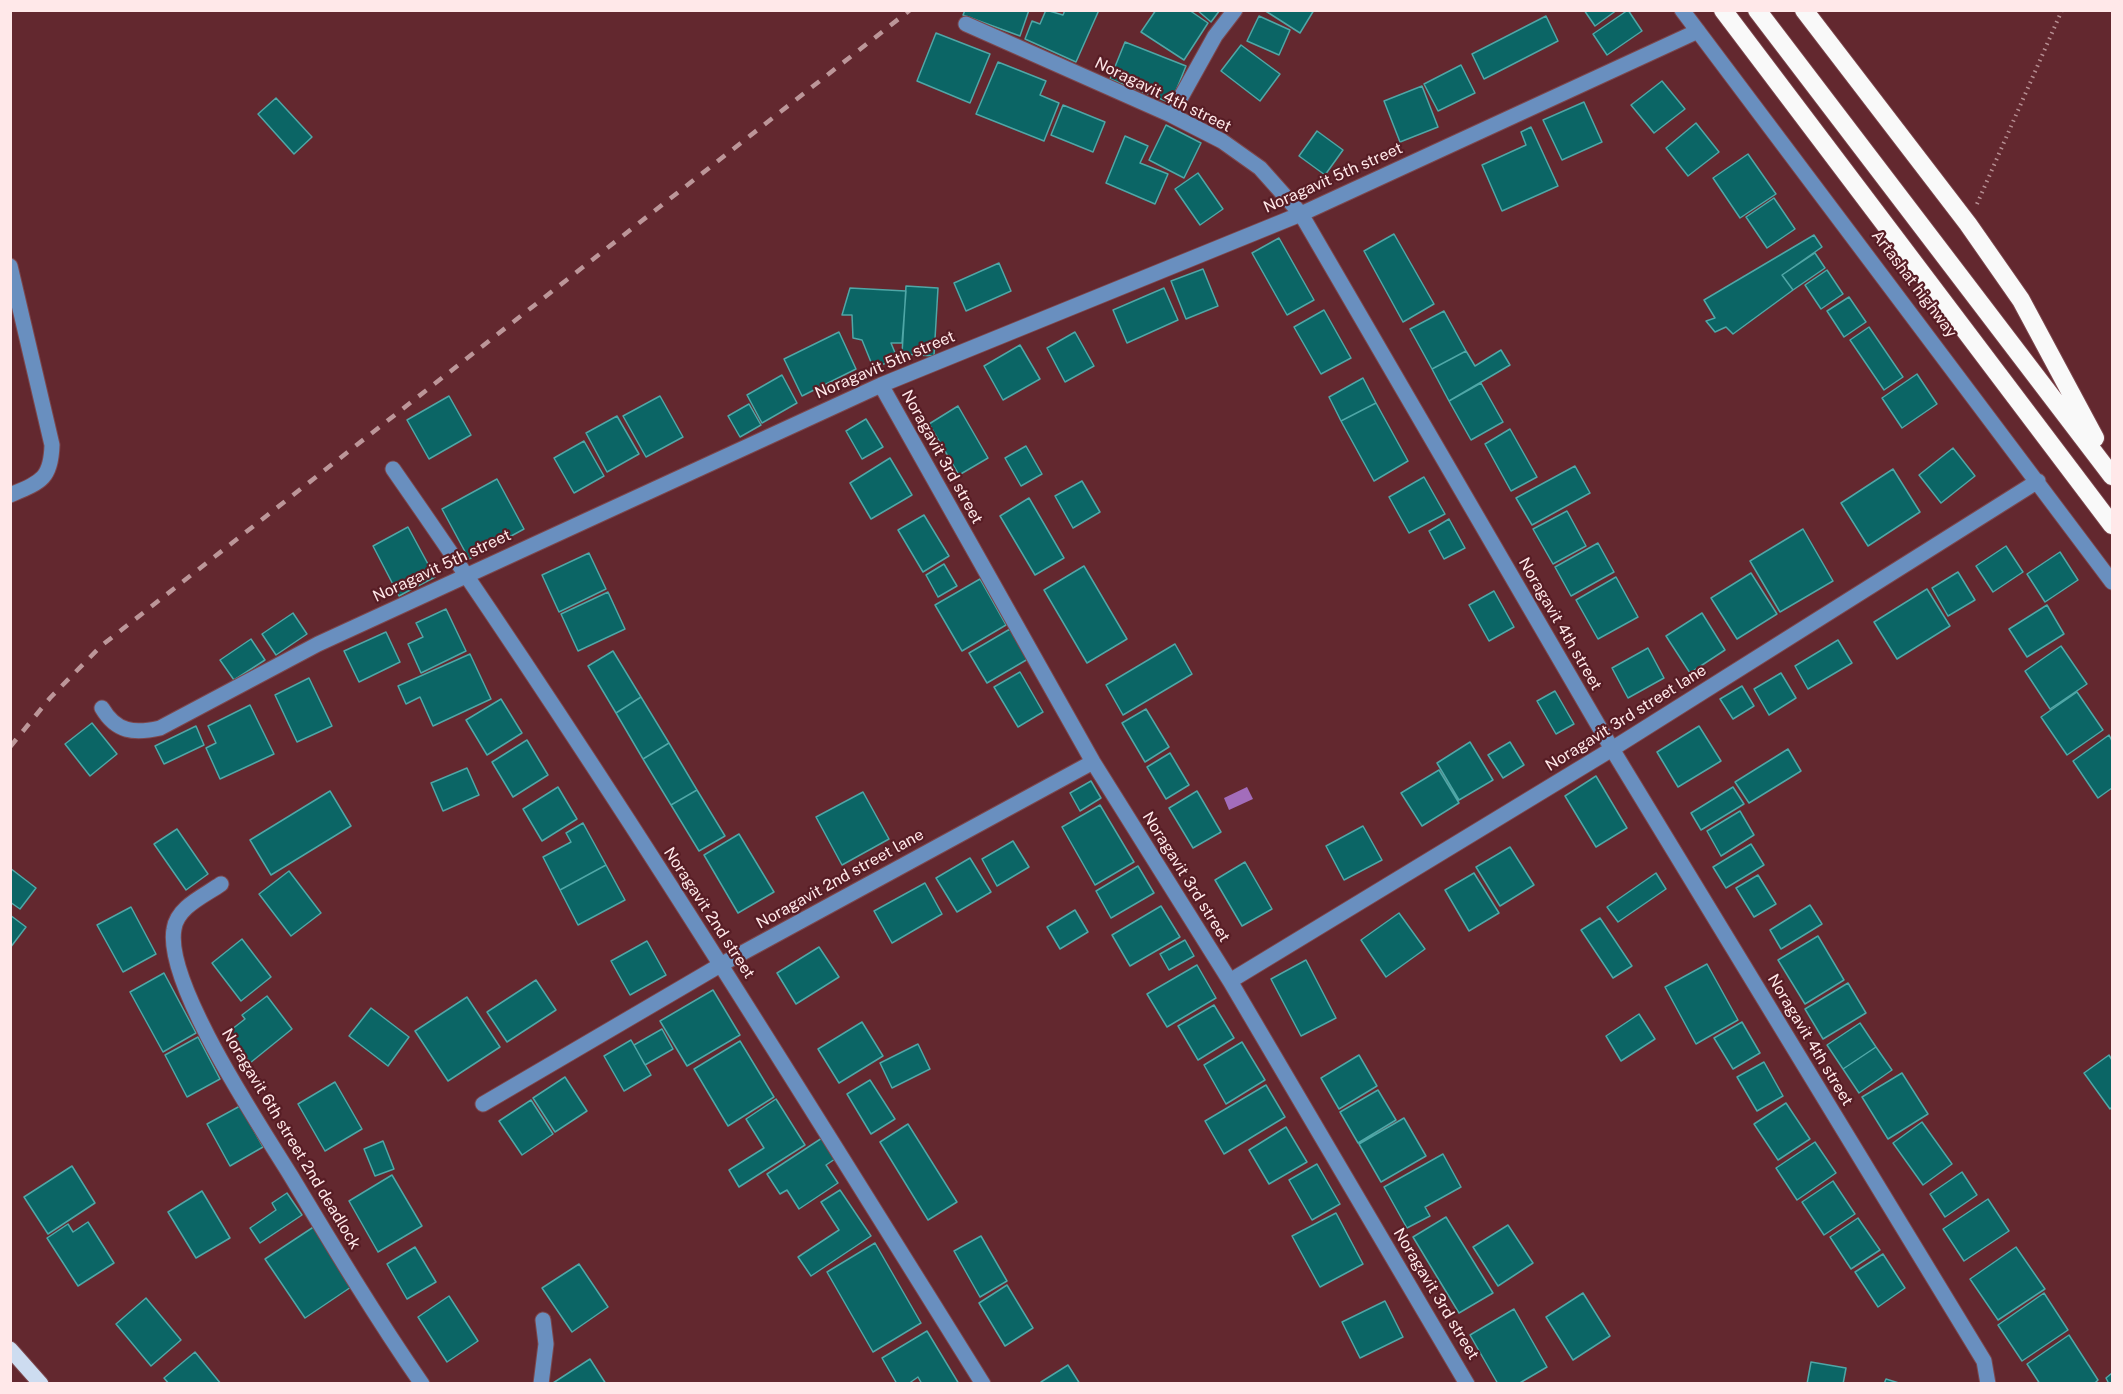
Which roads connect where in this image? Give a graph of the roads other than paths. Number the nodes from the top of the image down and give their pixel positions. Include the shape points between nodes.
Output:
1 (1235, 10) edge
2 (1682, 10) edge
3 (1723, 10) edge
4 (1757, 10) edge
5 (1804, 10) edge
6 (966, 24) dead end
7 (1698, 31) junction
8 (1171, 116) junction
9 (1300, 214) junction
10 (10, 266) edge
11 (880, 385) junction
12 (393, 469) dead end
13 (2112, 471) edge
14 (2112, 476) edge
15 (2038, 481) junction
16 (10, 495) edge
17 (2112, 525) edge
18 (466, 574) junction
19 (2112, 582) edge
20 (102, 708) dead end
21 (1612, 749) junction
22 (1093, 762) junction
23 (221, 884) dead end
24 (722, 964) junction
25 (1230, 981) junction
26 (483, 1104) dead end
27 (543, 1320) dead end
28 (11, 1350) edge
29 (41, 1383) edge
30 (422, 1383) edge
31 (542, 1383) edge
32 (983, 1383) edge
33 (1467, 1383) edge
34 (1988, 1383) edge

1 - 8 street via 1215,36
2 - 7 street, Artashat highway
3 - 17 highway, Artashat highway
4 - 14 highway
5 - 13 highway via 1968,224 2021,300
6 - 8 street, Noragavit 4th street
7 - 9 street, Noragavit 5th street
7 - 15 street, Artashat highway
8 - 9 street, Noragavit 4th street via 1222,141 1260,168
9 - 11 street, Noragavit 5th street
9 - 21 street, Noragavit 4th street
10 - 16 street via 52,445 51,465 45,476
11 - 18 street, Noragavit 5th street
11 - 22 street, Noragavit 3rd street
12 - 18 street, Noragavit 2nd street
15 - 19 street, Artashat highway
15 - 21 street, Noragavit 3rd street lane
18 - 20 street, Noragavit 5th street via 318,644 159,728 130,731 108,719
18 - 24 street, Noragavit 2nd street
21 - 25 street, Noragavit 3rd street lane
21 - 34 street, Noragavit 4th street via 1984,1361
22 - 24 street, Noragavit 2nd street lane
22 - 25 street, Noragavit 3rd street
23 - 30 street, Noragavit 6th street 2nd deadlock via 180,913 174,928 173,944 183,980 213,1047 378,1320
24 - 26 street, Noragavit 2nd street lane
24 - 32 street, Noragavit 2nd street
25 - 33 street, Noragavit 3rd street
27 - 31 street via 546,1344
28 - 29 main road

